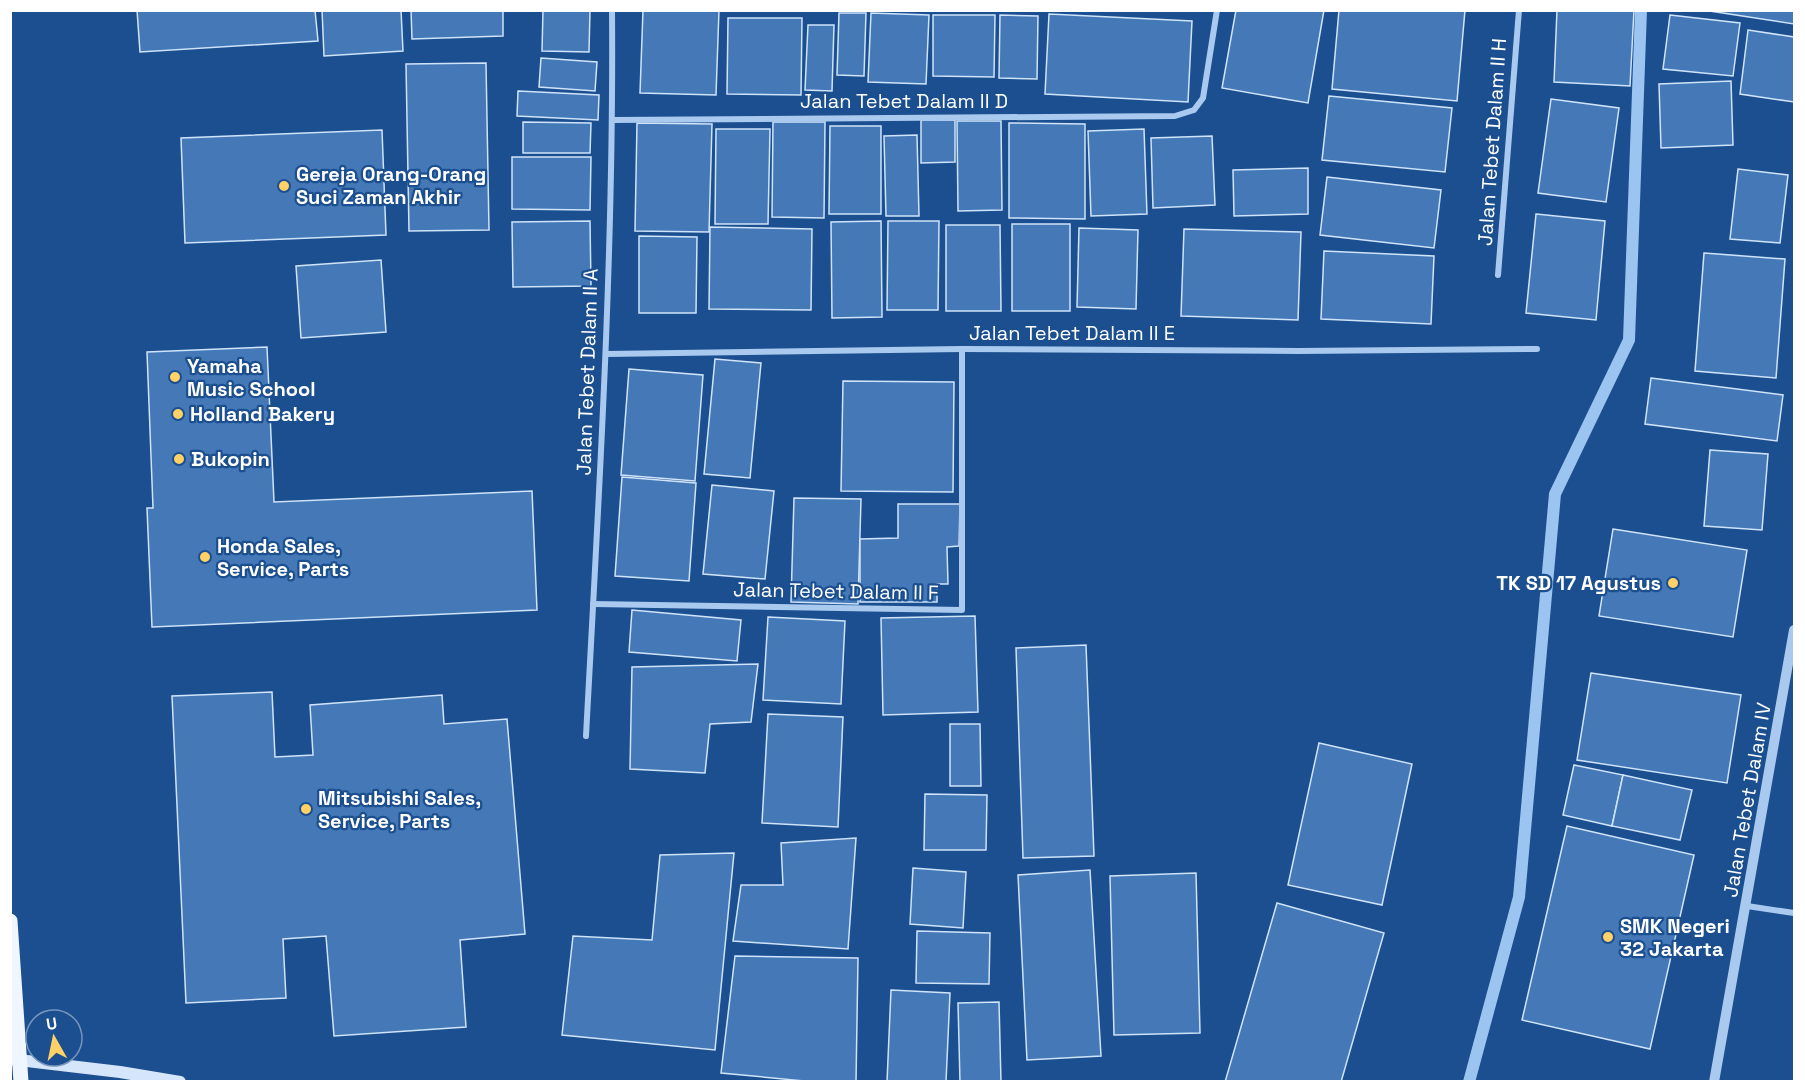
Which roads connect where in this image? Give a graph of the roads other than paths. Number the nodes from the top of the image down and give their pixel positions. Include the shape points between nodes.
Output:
1 (612, 10) edge
2 (1217, 10) edge
3 (1519, 10) edge
4 (613, 120) junction
5 (1498, 275) dead end
6 (962, 349) junction
7 (1537, 349) dead end
8 (606, 354) junction
9 (593, 604) junction
10 (1794, 630) edge
11 (586, 736) dead end
12 (1747, 906) junction
13 (1794, 913) edge
14 (10, 921) edge
15 (16, 1059) edge
16 (21, 1082) edge
17 (180, 1082) edge
18 (1714, 1082) edge

1 - 4 street, Jalan Tebet Dalam II A
2 - 4 street, Jalan Tebet Dalam II D via 1203,98 1194,110 1175,116
3 - 5 street, Jalan Tebet Dalam II H
4 - 8 street, Jalan Tebet Dalam II A
6 - 7 street, Jalan Tebet Dalam II E
6 - 8 street, Jalan Tebet Dalam II E
6 - 9 street, Jalan Tebet Dalam II F via 962,610
8 - 9 street, Jalan Tebet Dalam II A
9 - 11 street, Jalan Tebet Dalam II A
10 - 12 street, Jalan Tebet Dalam IV
12 - 13 street
12 - 18 street, Jalan Tebet Dalam IV
14 - 15 main road
15 - 16 main road
15 - 17 main road

